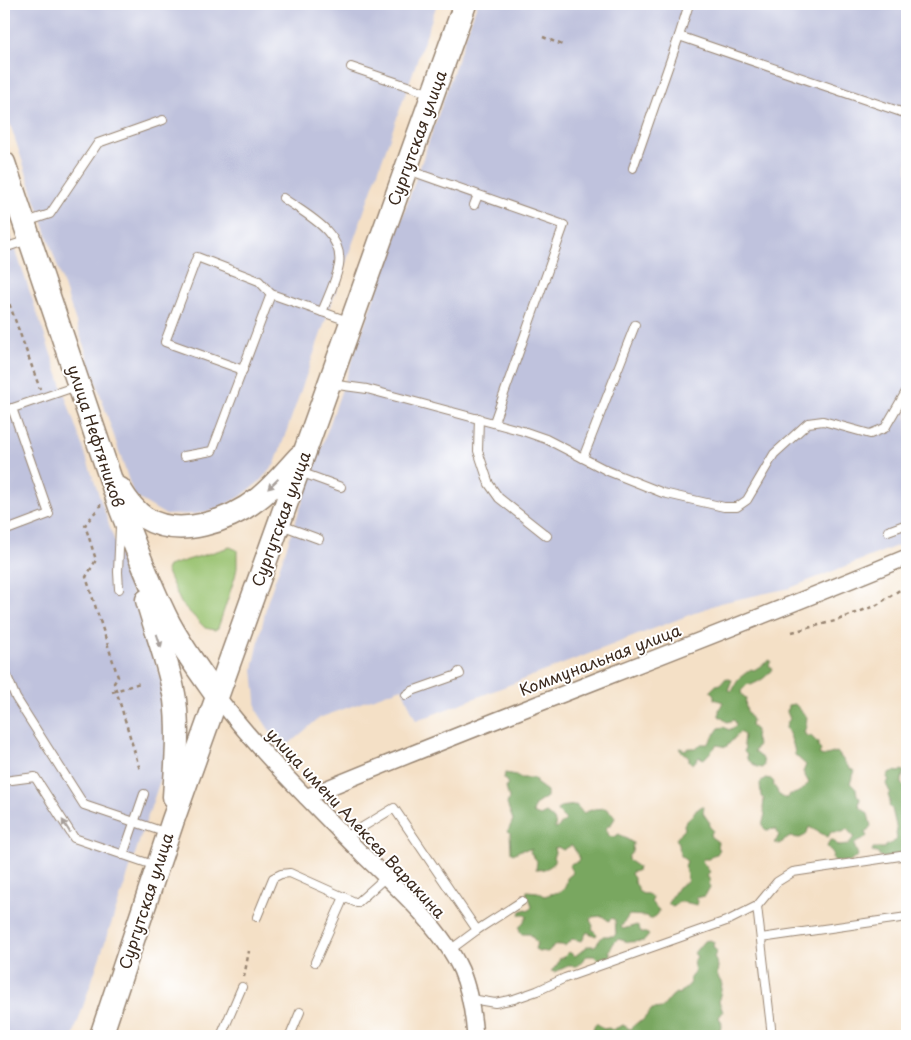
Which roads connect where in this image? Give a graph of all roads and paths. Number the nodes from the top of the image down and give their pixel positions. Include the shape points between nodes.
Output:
1 (465, 4) edge
2 (689, 4) edge
3 (679, 36) junction
4 (543, 37) dead end
5 (565, 46) dead end
6 (351, 67) dead end
7 (433, 94) junction
8 (907, 114) edge
9 (163, 120) dead end
10 (4, 163) edge
11 (633, 168) dead end
12 (406, 170) junction
13 (8, 187) edge
14 (478, 195) junction
15 (283, 198) dead end
16 (474, 205) dead end
17 (27, 231) junction
18 (4, 248) edge
19 (4, 289) edge
20 (271, 294) junction
21 (322, 312) junction
22 (352, 322) junction
23 (635, 324) dead end
24 (242, 370) junction
25 (330, 384) junction
26 (70, 388) junction
27 (907, 390) edge
28 (8, 407) edge
29 (4, 411) edge
30 (479, 418) junction
31 (494, 422) junction
32 (307, 449) junction
33 (184, 456) dead end
34 (583, 458) junction
35 (107, 468) junction
36 (298, 471) junction
37 (341, 487) dead end
38 (97, 497) dead end
39 (121, 510) junction
40 (279, 524) junction
41 (907, 524) edge
42 (4, 531) edge
43 (888, 531) dead end
44 (547, 536) dead end
45 (319, 539) dead end
46 (907, 557) edge
47 (907, 585) edge
48 (119, 590) dead end
49 (792, 632) dead end
50 (4, 669) edge
51 (459, 672) dead end
52 (140, 683) dead end
53 (116, 691) junction
54 (112, 692) dead end
55 (406, 695) dead end
56 (217, 696) junction
57 (140, 770) dead end
58 (4, 781) edge
59 (144, 794) dead end
60 (306, 797) junction
61 (134, 822) junction
62 (171, 827) junction
63 (346, 837) junction
64 (123, 855) junction
65 (907, 855) edge
66 (158, 866) junction
67 (386, 877) junction
68 (344, 897) junction
69 (522, 901) dead end
70 (757, 906) junction
71 (257, 917) dead end
72 (907, 917) edge
73 (477, 930) junction
74 (760, 938) junction
75 (450, 950) junction
76 (248, 951) dead end
77 (315, 962) dead end
78 (242, 987) joint
79 (471, 999) junction
80 (300, 1012) dead end
81 (101, 1036) edge
82 (221, 1036) edge
83 (290, 1036) edge
84 (475, 1036) edge
85 (772, 1036) edge

1 - 7 main road, Сургутская улица
2 - 3 lane
3 - 8 lane
3 - 11 lane
4 - 5 path
6 - 7 lane
7 - 12 main road, Сургутская улица
9 - 17 lane via 98,142 50,214
10 - 13 main road, улица Нефтяников
12 - 14 lane
12 - 22 main road, Сургутская улица
13 - 17 main road, улица Нефтяников
14 - 16 lane
14 - 31 lane via 564,225
15 - 21 lane via 326,229 339,253 338,266
17 - 18 lane
17 - 26 main road, улица Нефтяников
19 - 26 path via 40,389
20 - 21 lane
20 - 24 lane
20 - 24 lane via 259,281 197,257 165,342
21 - 22 lane
22 - 25 main road, Сургутская улица
23 - 34 lane
24 - 33 lane via 212,451
25 - 30 lane via 367,389
25 - 32 main road, Сургутская улица
26 - 28 lane
26 - 35 main road, улица Нефтяников
27 - 34 lane via 885,428 870,434 823,422 808,423 774,454 747,500 737,507 663,493
28 - 29 lane
28 - 42 lane via 49,514
30 - 31 lane
30 - 44 lane via 478,451 489,484 498,498
31 - 34 lane via 546,439
32 -> 35 main road via 259,498 243,509 194,526 159,525 144,517 127,501
32 - 36 main road, Сургутская улица
35 - 39 main road, улица Нефтяников
36 - 37 lane
36 - 40 main road, Сургутская улица
38 - 53 path via 100,506 85,525 96,560 86,577 118,677 114,683
39 - 48 lane
39 - 56 main road, улица Нефтяников via 170,624
39 -> 62 main road via 175,701 177,733
40 - 45 lane
40 - 56 main road, Сургутская улица
41 - 43 lane
46 - 60 street, Коммунальная улица via 434,744 372,765
47 - 49 path via 876,605 836,622
50 - 61 lane via 16,698 84,805
51 - 55 lane
52 - 53 path
53 - 54 path
53 - 57 path
56 - 60 street, улица имени Алексея Варакина
56 - 62 main road, Сургутская улица
64 -> 58 lane via 74,838 35,777
59 - 61 lane
60 - 63 street, улица имени Алексея Варакина
61 - 62 lane
61 - 64 lane
62 - 66 main road, Сургутская улица
63 - 67 street, улица имени Алексея Варакина
63 - 73 lane via 394,808
64 - 66 lane
65 - 70 lane via 793,872 777,882
66 - 81 main road, Сургутская улица
67 - 68 lane via 357,903
67 - 75 street, улица имени Алексея Варакина
68 - 71 lane via 290,873 281,874 273,878
68 - 77 lane
69 - 73 lane
70 - 74 lane
70 - 79 lane via 729,920 514,999 495,1003
72 - 74 lane
73 - 75 lane
74 - 85 lane
75 - 79 street, улица имени Алексея Варакина
76 - 78 path
78 - 82 lane
79 - 84 street, улица имени Алексея Варакина
80 - 83 lane

